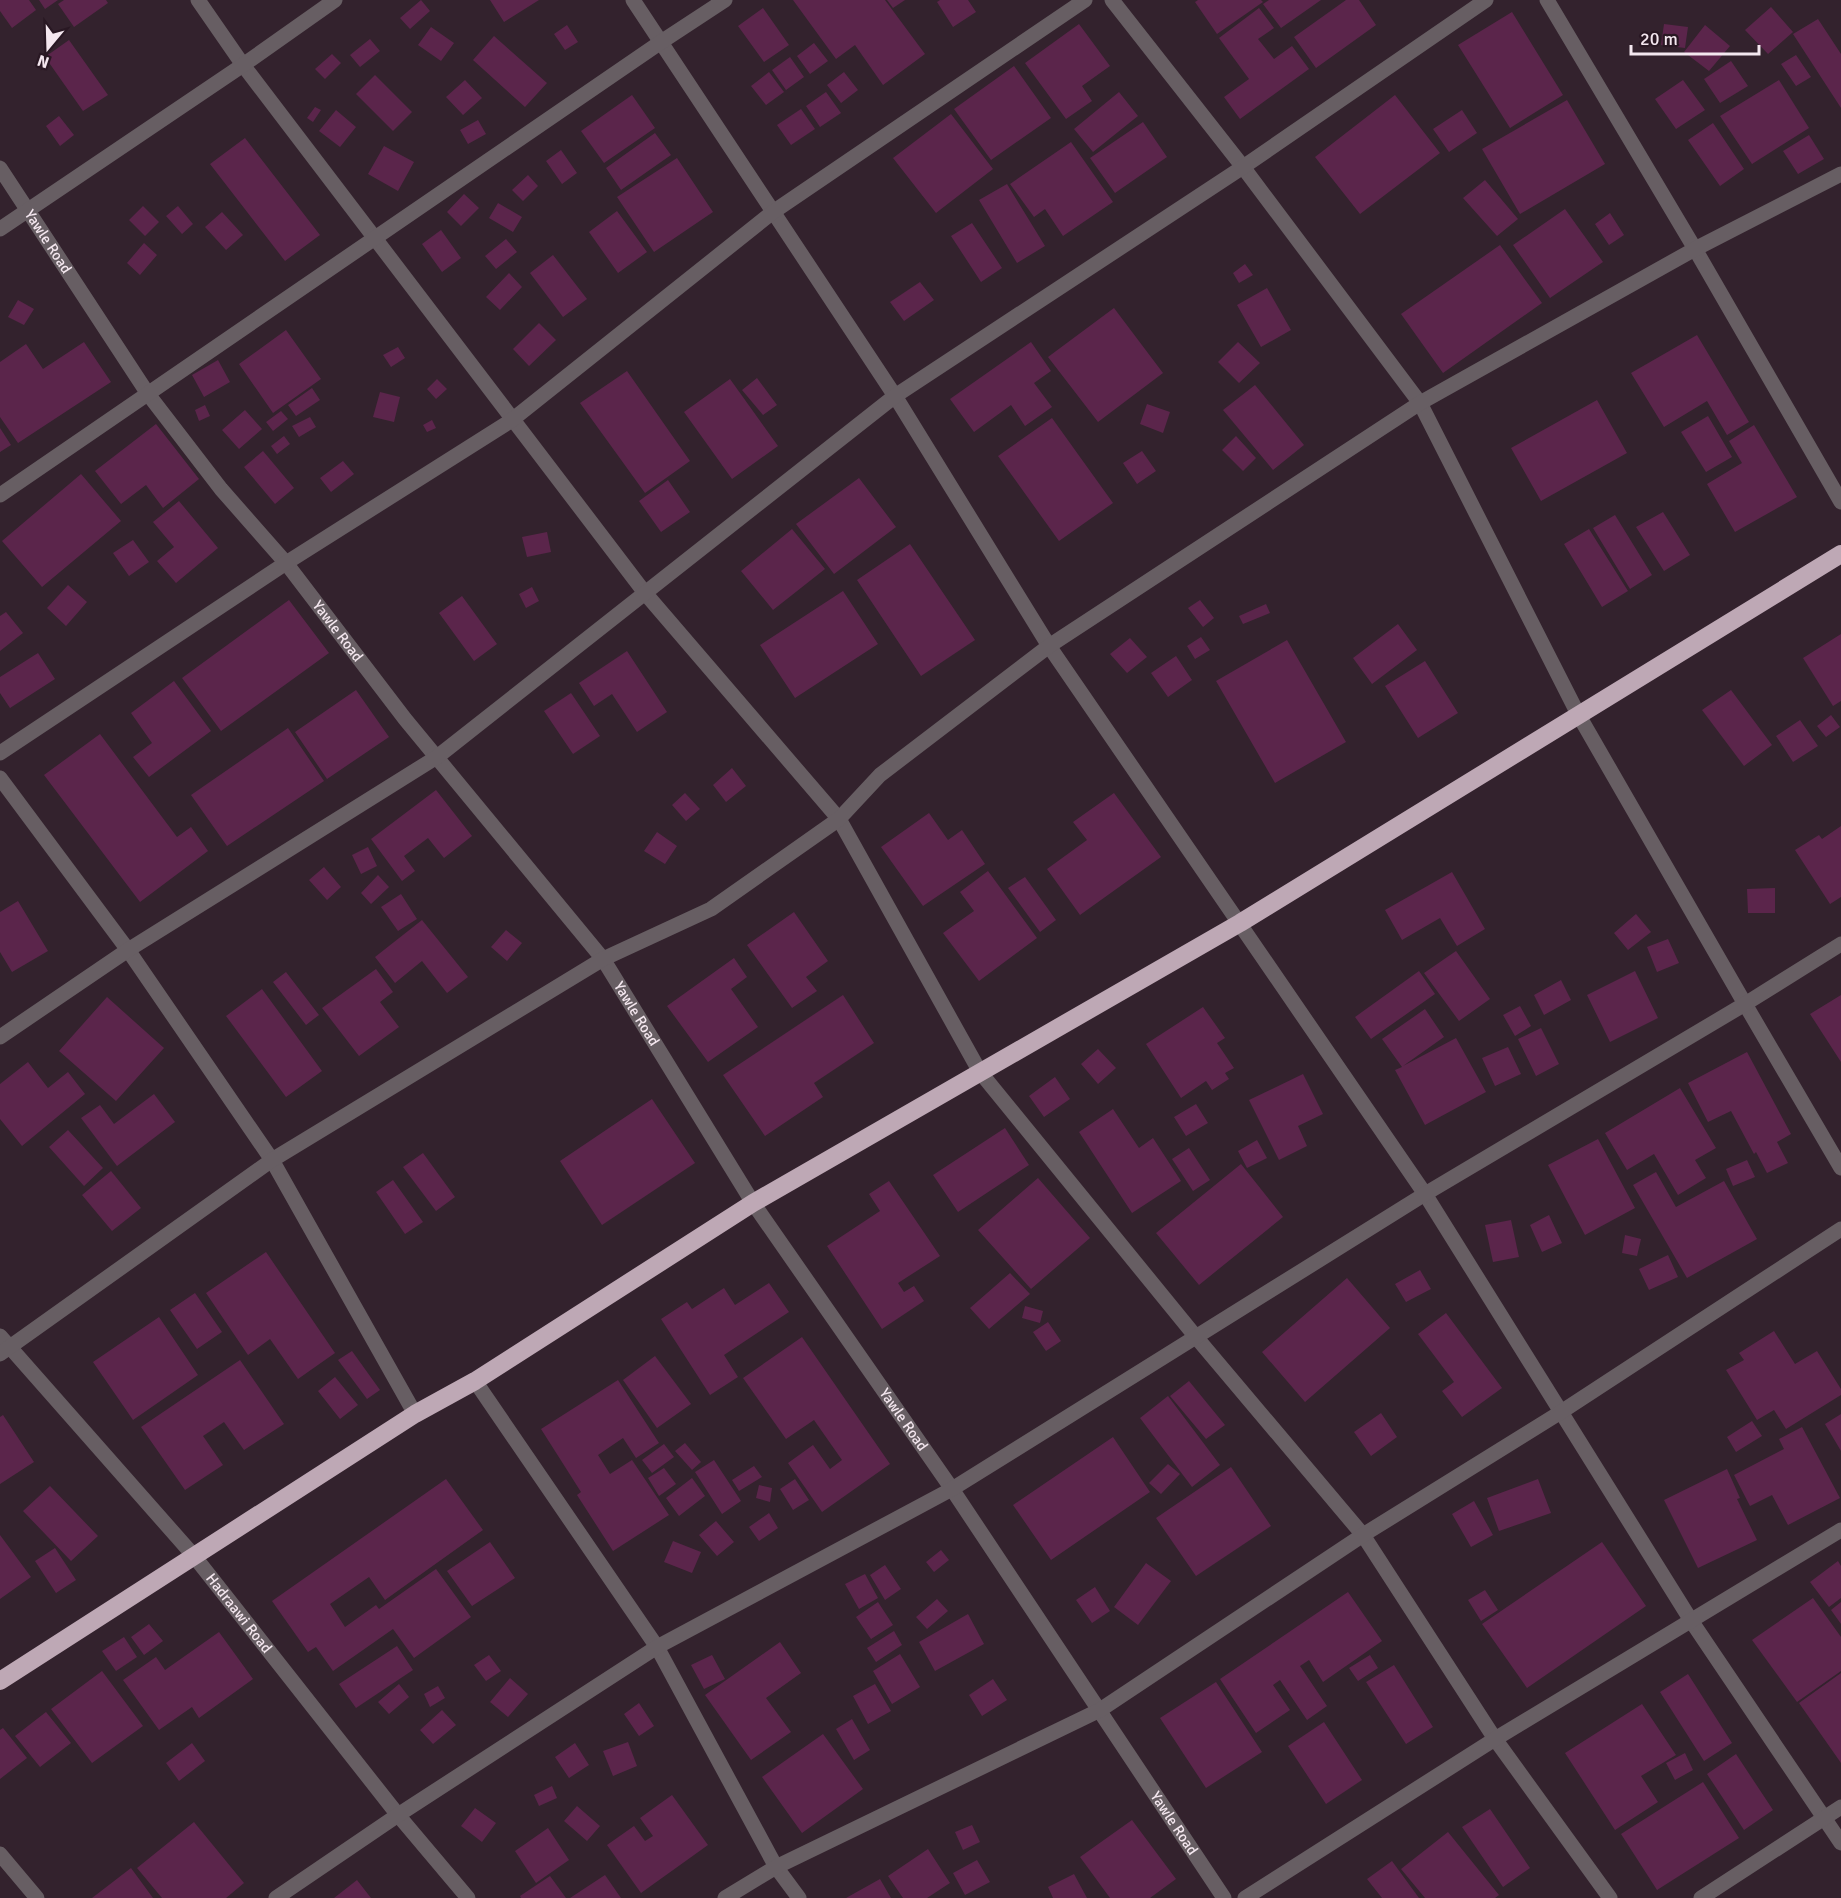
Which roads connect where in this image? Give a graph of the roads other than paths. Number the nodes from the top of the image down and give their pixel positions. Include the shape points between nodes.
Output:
1 (198, 0) edge
2 (335, 0) edge
3 (633, 0) edge
4 (725, 0) edge
5 (1085, 0) edge
6 (1112, 0) edge
7 (1486, 0) edge
8 (1547, 0) edge
9 (661, 42) junction
10 (243, 65) junction
11 (0, 168) edge
12 (1243, 168) junction
13 (1841, 174) edge
14 (28, 211) junction
15 (773, 212) junction
16 (0, 229) edge
17 (374, 239) junction
18 (1695, 249) junction
19 (148, 394) junction
20 (895, 396) junction
21 (1420, 403) junction
22 (512, 420) junction
23 (0, 495) edge
24 (1841, 502) edge
25 (1841, 554) edge
26 (286, 563) junction
27 (645, 593) junction
28 (1049, 646) junction
29 (1578, 714) junction
30 (0, 753) edge
31 (437, 757) junction
32 (0, 778) edge
33 (839, 819) junction
34 (1240, 923) junction
35 (1841, 944) edge
36 (128, 950) junction
37 (603, 959) junction
38 (1744, 1004) junction
39 (0, 1037) edge
40 (980, 1072) junction
41 (272, 1160) junction
42 (1841, 1168) edge
43 (1425, 1194) junction
44 (753, 1203) junction
45 (1841, 1229) edge
46 (1196, 1337) junction
47 (3, 1346) edge
48 (475, 1381) junction
49 (1561, 1412) junction
50 (415, 1414) junction
51 (952, 1489) junction
52 (1841, 1530) edge
53 (1363, 1535) junction
54 (194, 1556) junction
55 (1692, 1622) junction
56 (657, 1647) junction
57 (0, 1681) edge
58 (1100, 1710) junction
59 (1495, 1739) junction
60 (1841, 1807) edge
61 (398, 1815) junction
62 (1825, 1819) junction
63 (1841, 1843) edge
64 (0, 1854) edge
65 (776, 1867) junction
66 (37, 1898) edge
67 (276, 1898) edge
68 (468, 1898) edge
69 (725, 1898) edge
70 (799, 1898) edge
71 (1224, 1898) edge
72 (1245, 1898) edge
73 (1610, 1898) edge
74 (1701, 1898) edge

1 - 10 street
2 - 10 street
3 - 9 street
4 - 9 street
5 - 15 street
6 - 12 street
7 - 12 street
8 - 18 street
9 - 15 street
9 - 17 street
10 - 14 street
10 - 17 street
11 - 14 street, Yawle Road
12 - 20 street
12 - 21 street
13 - 18 street
14 - 16 street
14 - 19 street, Yawle Road
15 - 20 street
15 - 22 street
17 - 19 street
17 - 22 street
18 - 21 street
18 - 24 street
19 - 23 street
19 - 26 street, Yawle Road via 221,489
20 - 27 street
20 - 28 street
21 - 28 street
21 - 29 street
22 - 26 street
22 - 27 street
25 - 29 highway
26 - 30 street
26 - 31 street, Yawle Road
27 - 31 street
27 - 33 street
28 - 33 street via 880,775
28 - 34 street
29 - 34 highway
29 - 38 street
31 - 36 street
31 - 37 street, Yawle Road
32 - 36 street
33 - 37 street via 711,909
33 - 40 street
34 - 40 highway
34 - 43 street
35 - 38 street
36 - 39 street
36 - 41 street
37 - 41 street
37 - 44 street, Yawle Road
38 - 42 street
38 - 43 street
40 - 44 highway
40 - 46 street
41 - 47 street
41 - 50 street
43 - 46 street
43 - 49 street
44 - 48 highway
44 - 51 street, Yawle Road
45 - 49 street
46 - 51 street
46 - 53 street
47 - 54 street, Hadraawi Road
48 - 50 highway
48 - 56 street
49 - 53 street
49 - 55 street
50 - 54 highway
51 - 56 street
51 - 58 street, Yawle Road
52 - 55 street
53 - 58 street
53 - 59 street
54 - 57 highway
54 - 61 street, Hadraawi Road
55 - 59 street
55 - 62 street
56 - 61 street
56 - 65 street
58 - 65 street
58 - 71 street, Yawle Road
59 - 72 street
59 - 73 street
60 - 62 street
61 - 67 street
61 - 68 street, Hadraawi Road
62 - 63 street
62 - 74 street
64 - 66 street
65 - 69 street
65 - 70 street

